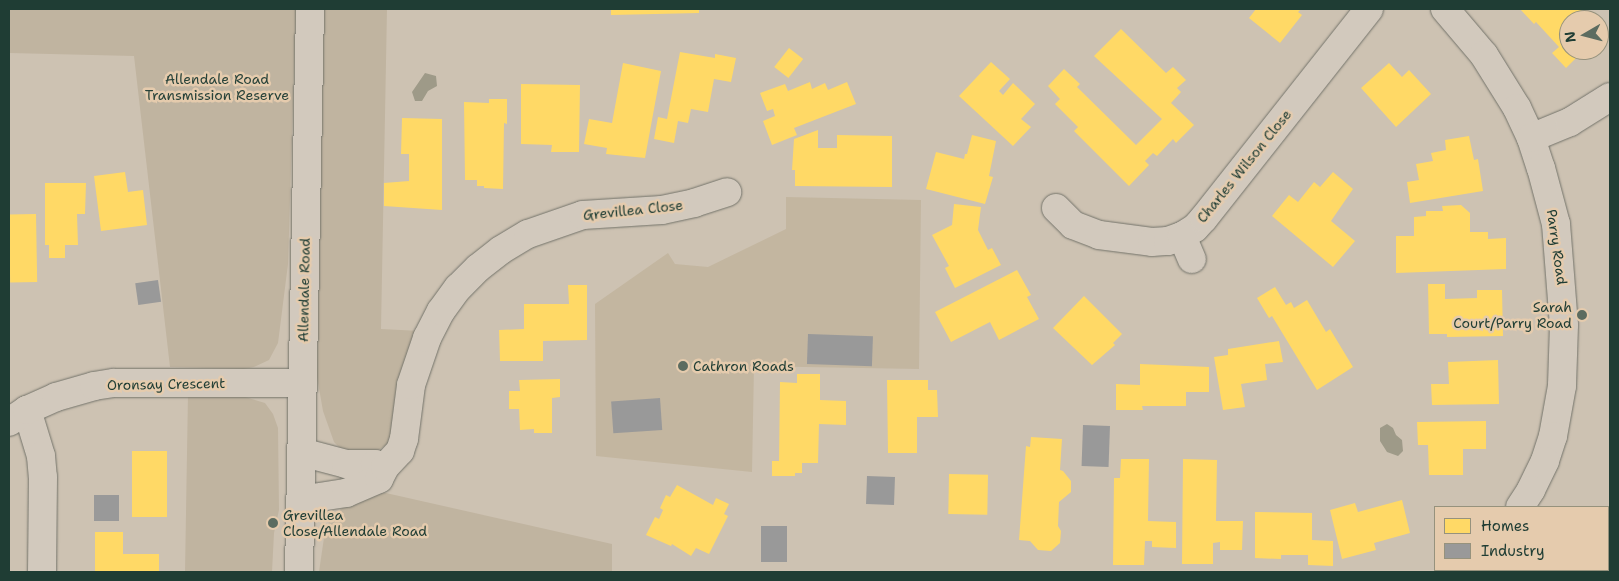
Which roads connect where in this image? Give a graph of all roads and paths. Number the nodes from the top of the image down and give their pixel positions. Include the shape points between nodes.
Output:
1 (310, 9) edge
2 (1369, 9) edge
3 (1446, 9) edge
4 (1610, 97) edge
5 (1531, 138) junction
6 (727, 192) dead end
7 (1056, 208) dead end
8 (302, 383) junction
9 (18, 416) edge
10 (301, 452) junction
11 (385, 467) junction
12 (300, 500) junction
13 (1521, 506) edge
14 (42, 572) edge
15 (299, 572) edge

1 - 8 street, Allendale Road
2 - 7 street, Charles Wilson Close via 1195,228 1187,248 1168,241 1152,242 1099,234 1073,225
3 - 5 street, Parry Road via 1493,68
4 - 5 street via 1570,122
5 - 13 street, Parry Road via 1556,224 1563,291 1564,357 1553,436 1541,468
6 - 11 street, Grevillea Close via 678,207 583,215 557,222 522,238 478,268 453,296 427,338 411,385 404,439 400,451
8 - 9 street, Oronsay Crescent via 114,383 75,391
8 - 10 street, Allendale Road
9 - 14 street via 41,456
10 - 11 street via 346,464
10 - 12 street, Allendale Road
11 - 12 street, Grevillea Close via 379,479 360,489
12 - 15 street, Allendale Road

